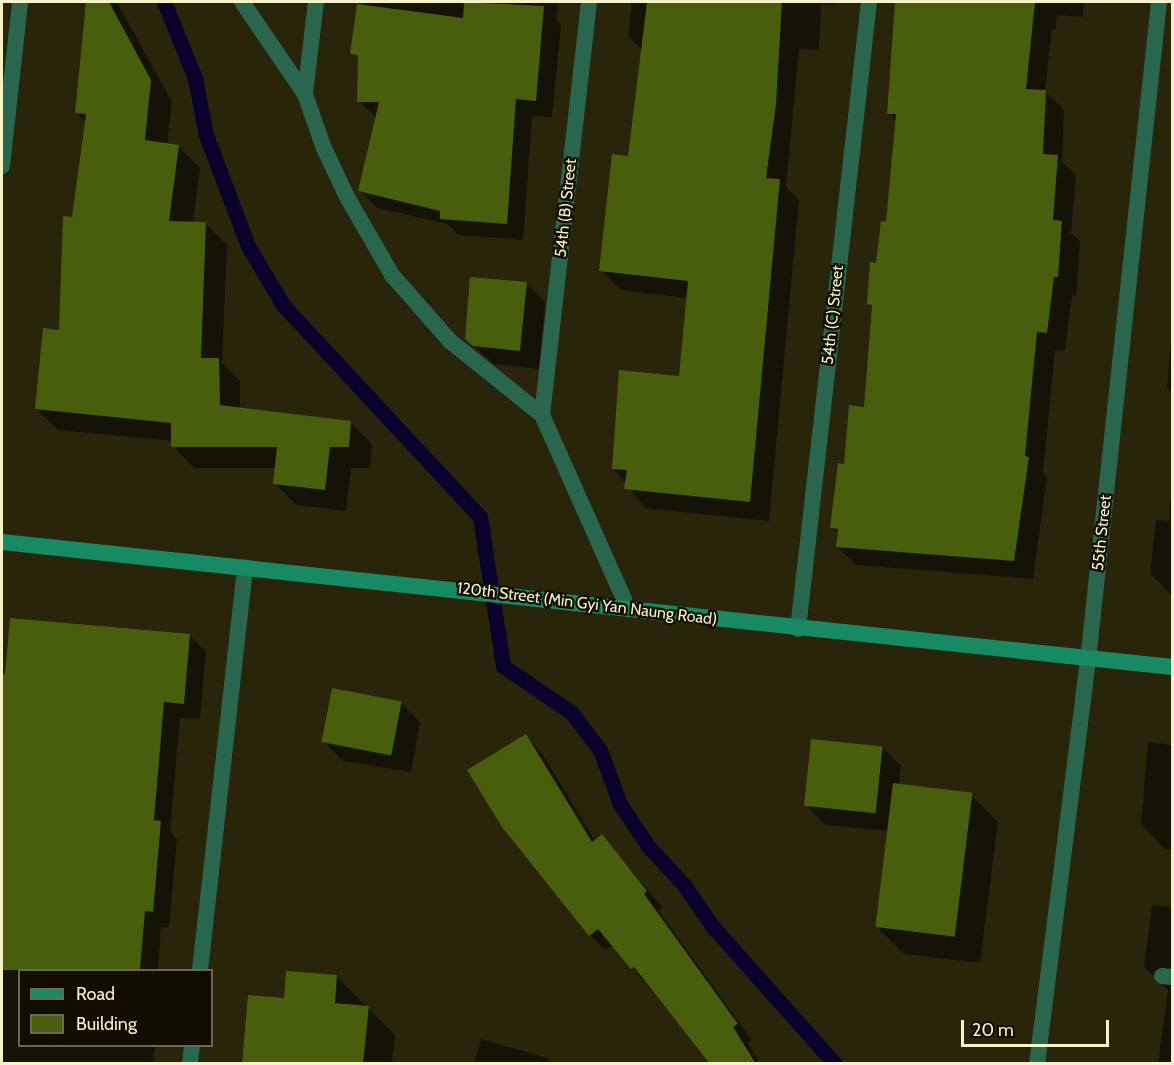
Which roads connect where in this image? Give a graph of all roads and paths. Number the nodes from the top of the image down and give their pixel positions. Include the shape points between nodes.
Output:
1 (20, 2) edge
2 (242, 2) edge
3 (316, 2) edge
4 (589, 2) edge
5 (869, 2) edge
6 (1159, 2) edge
7 (305, 94) junction
8 (2, 166) edge
9 (542, 415) junction
10 (2, 542) edge
11 (245, 568) junction
12 (628, 608) junction
13 (798, 629) junction
14 (1088, 660) junction
15 (1173, 667) edge
16 (200, 969) edge
17 (192, 1047) edge
18 (190, 1064) edge
19 (1037, 1064) edge

1 - 8 street
2 - 7 street
3 - 7 street
4 - 9 street, 54th (B) Street
5 - 13 street, 54th (C) Street
6 - 14 street, 55th Street
7 - 9 street via 323,147 347,197 392,275 450,340
9 - 12 street
10 - 11 main road, 120th Street (Min Gyi Yan Naung Road)
11 - 12 main road, 120th Street (Min Gyi Yan Naung Road)
11 - 16 street
12 - 13 main road, 120th Street (Min Gyi Yan Naung Road)
13 - 14 main road, 120th Street (Min Gyi Yan Naung Road)
14 - 15 main road, 120th Street (Min Gyi Yan Naung Road)
14 - 19 street, 55th Street
17 - 18 street

